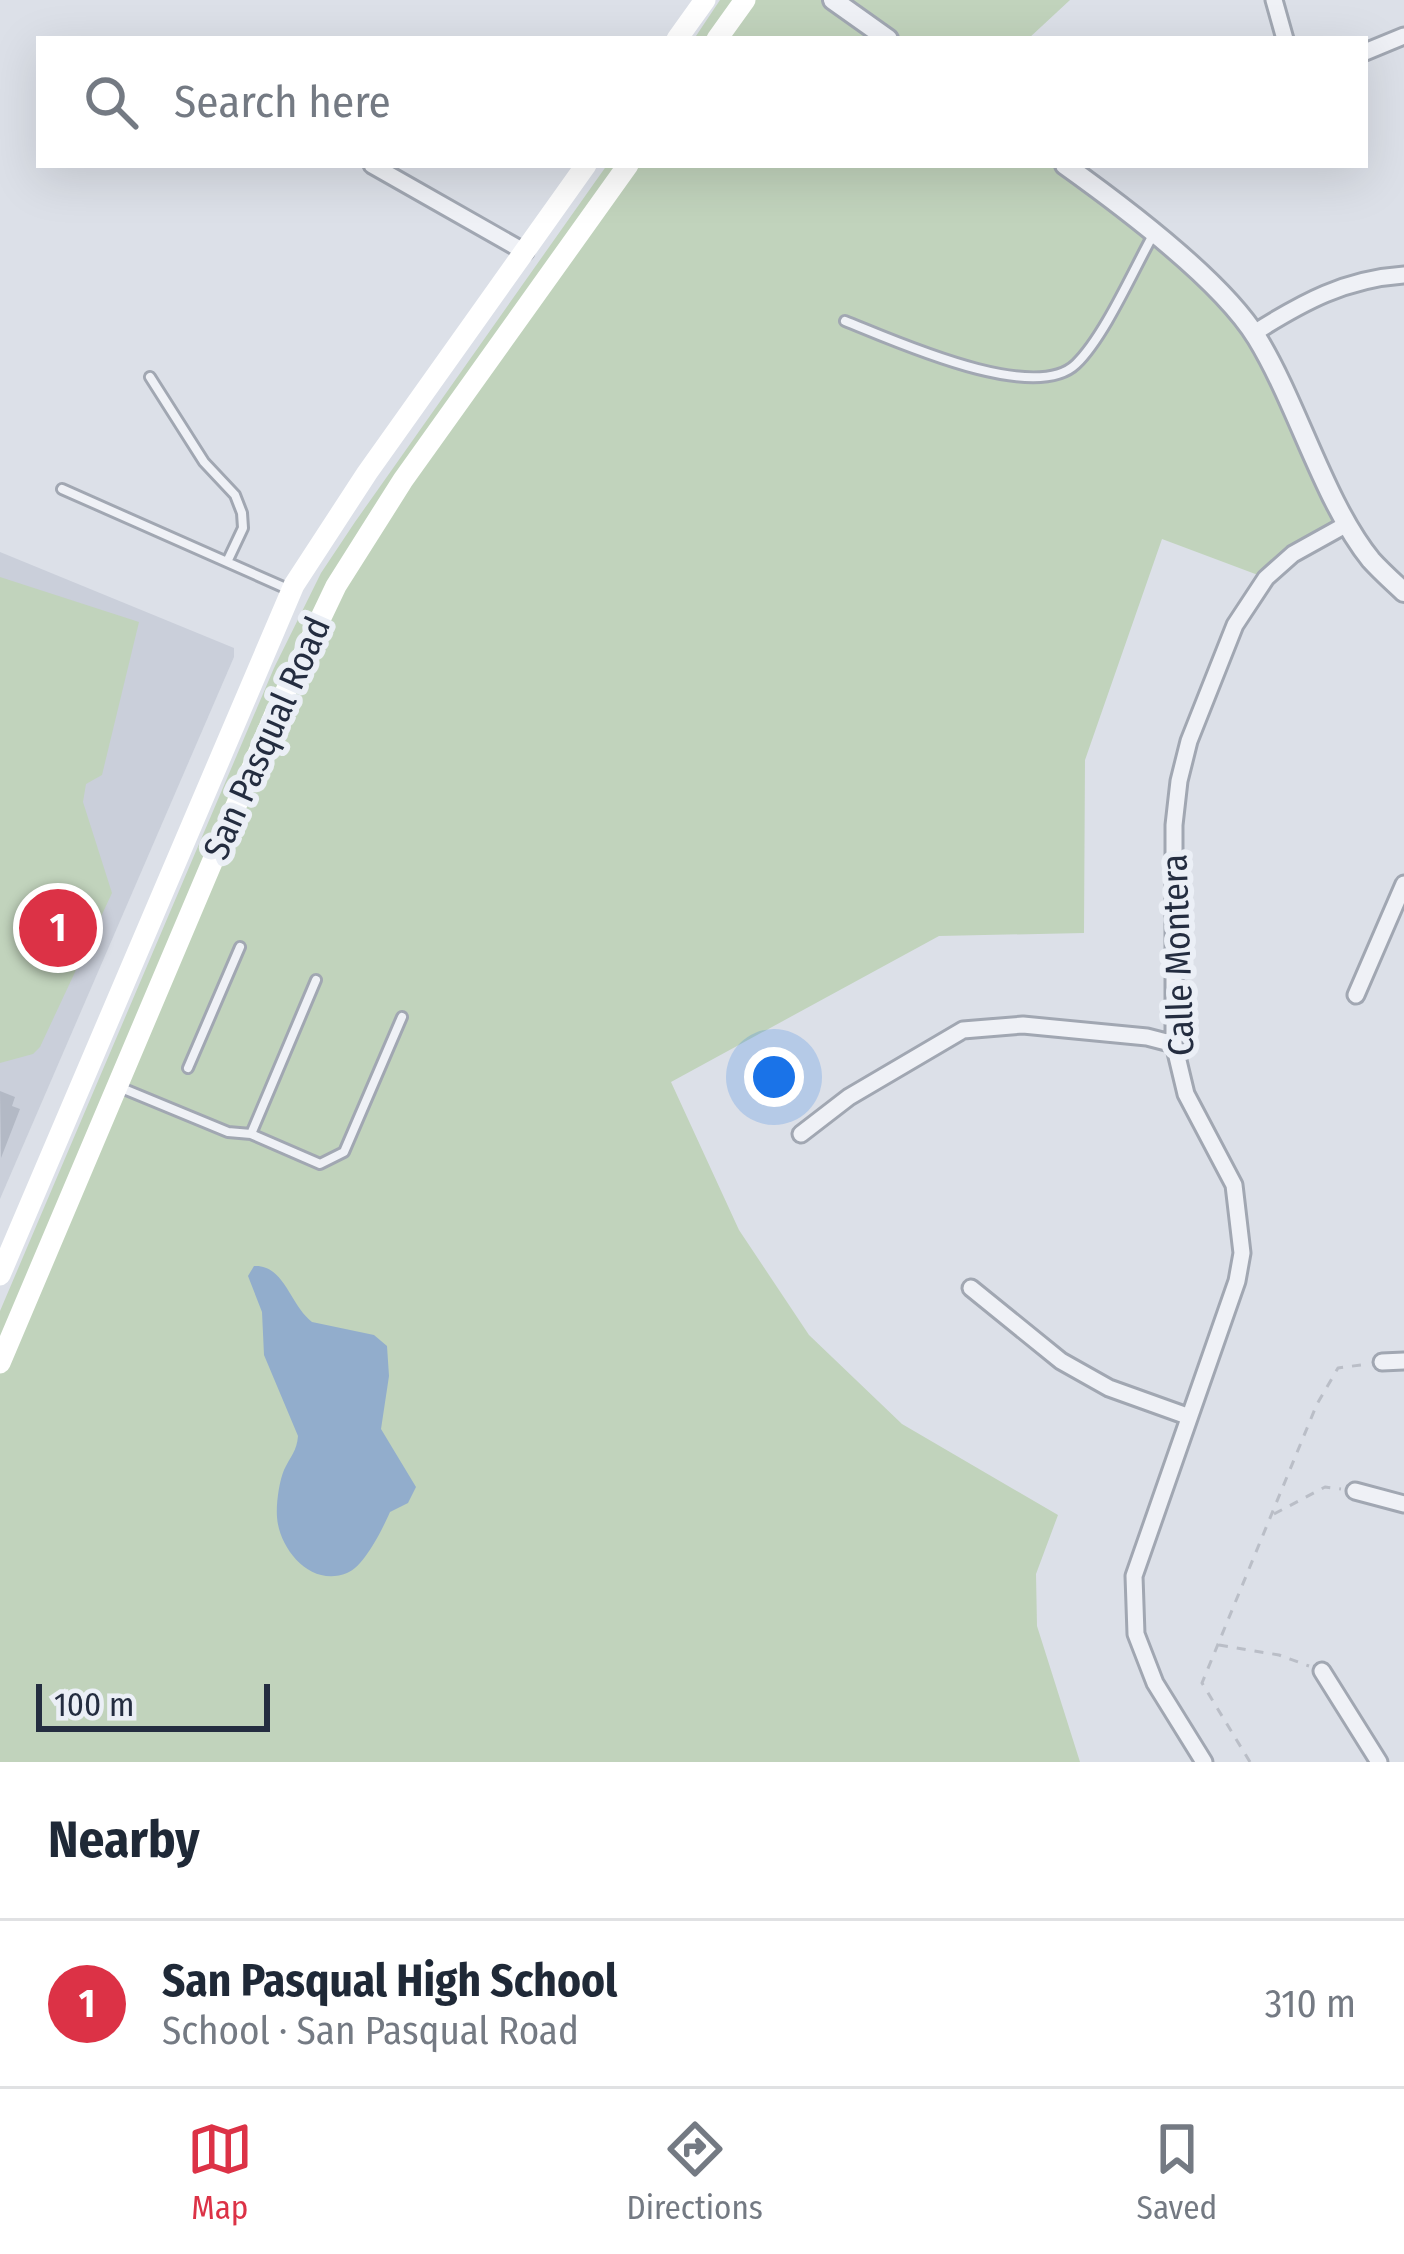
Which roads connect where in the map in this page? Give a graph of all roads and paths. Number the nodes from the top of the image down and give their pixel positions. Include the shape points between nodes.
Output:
1 (705, 0) edge
2 (745, 0) edge
3 (833, 0) edge
4 (1274, 0) edge
5 (679, 36) edge
6 (719, 36) edge
7 (884, 36) edge
8 (1284, 36) edge
9 (1404, 36) edge
10 (1368, 51) edge
11 (377, 168) edge
12 (584, 168) edge
13 (626, 168) edge
14 (1089, 172) edge
15 (1153, 235) junction
16 (525, 252) junction
17 (1404, 275) edge
18 (845, 321) dead end
19 (1254, 333) junction
20 (150, 377) dead end
21 (62, 489) dead end
22 (1347, 524) junction
23 (227, 562) junction
24 (292, 591) junction
25 (1404, 592) edge
26 (1404, 884) edge
27 (240, 947) dead end
28 (316, 980) dead end
29 (1356, 995) dead end
30 (402, 1017) dead end
31 (1174, 1044) junction
32 (188, 1068) dead end
33 (85, 1072) junction
34 (117, 1086) junction
35 (251, 1134) junction
36 (801, 1134) dead end
37 (0, 1275) edge
38 (971, 1288) dead end
39 (1404, 1361) edge
40 (1382, 1362) joint
41 (0, 1364) edge
42 (1187, 1416) junction
43 (1355, 1491) joint
44 (1404, 1504) edge
45 (1272, 1515) junction
46 (1218, 1644) junction
47 (1322, 1671) joint
48 (1204, 1762) edge
49 (1250, 1762) edge
50 (1378, 1762) edge

1 - 5 main road
2 - 6 main road
3 - 7 street
4 - 8 street
9 - 10 street
11 - 16 street
12 - 16 main road, San Pasqual Road
13 - 34 main road, San Pasqual Road via 336,586
14 - 15 street
15 - 18 lane via 1089,347 1057,377 998,373
15 - 19 street via 1228,299
16 - 24 main road, San Pasqual Road
17 - 19 street via 1346,284
19 - 22 street
20 - 23 lane via 235,495 243,528
21 - 23 lane
22 - 25 street
22 - 31 street, Calle Montera via 1265,578 1235,625 1189,741 1174,825
23 - 24 lane
24 - 33 main road, San Pasqual Road
26 - 29 street
27 - 32 lane
28 - 35 lane
30 - 35 lane via 344,1152 320,1164
31 - 36 street via 1023,1025 962,1030
31 - 42 street, Calle Montera via 1186,1094 1234,1185 1242,1253
33 - 34 street
33 - 37 main road, San Pasqual Road
34 - 35 lane
34 - 41 main road, San Pasqual Road
38 - 42 street via 1061,1361
39 - 40 street
40 - 45 path via 1337,1368
42 - 48 street, Calle Montera via 1134,1576 1136,1634 1155,1683
43 - 44 street
43 - 45 path via 1325,1487
45 - 46 path
46 - 47 path
46 - 49 path via 1202,1683
47 - 50 street

